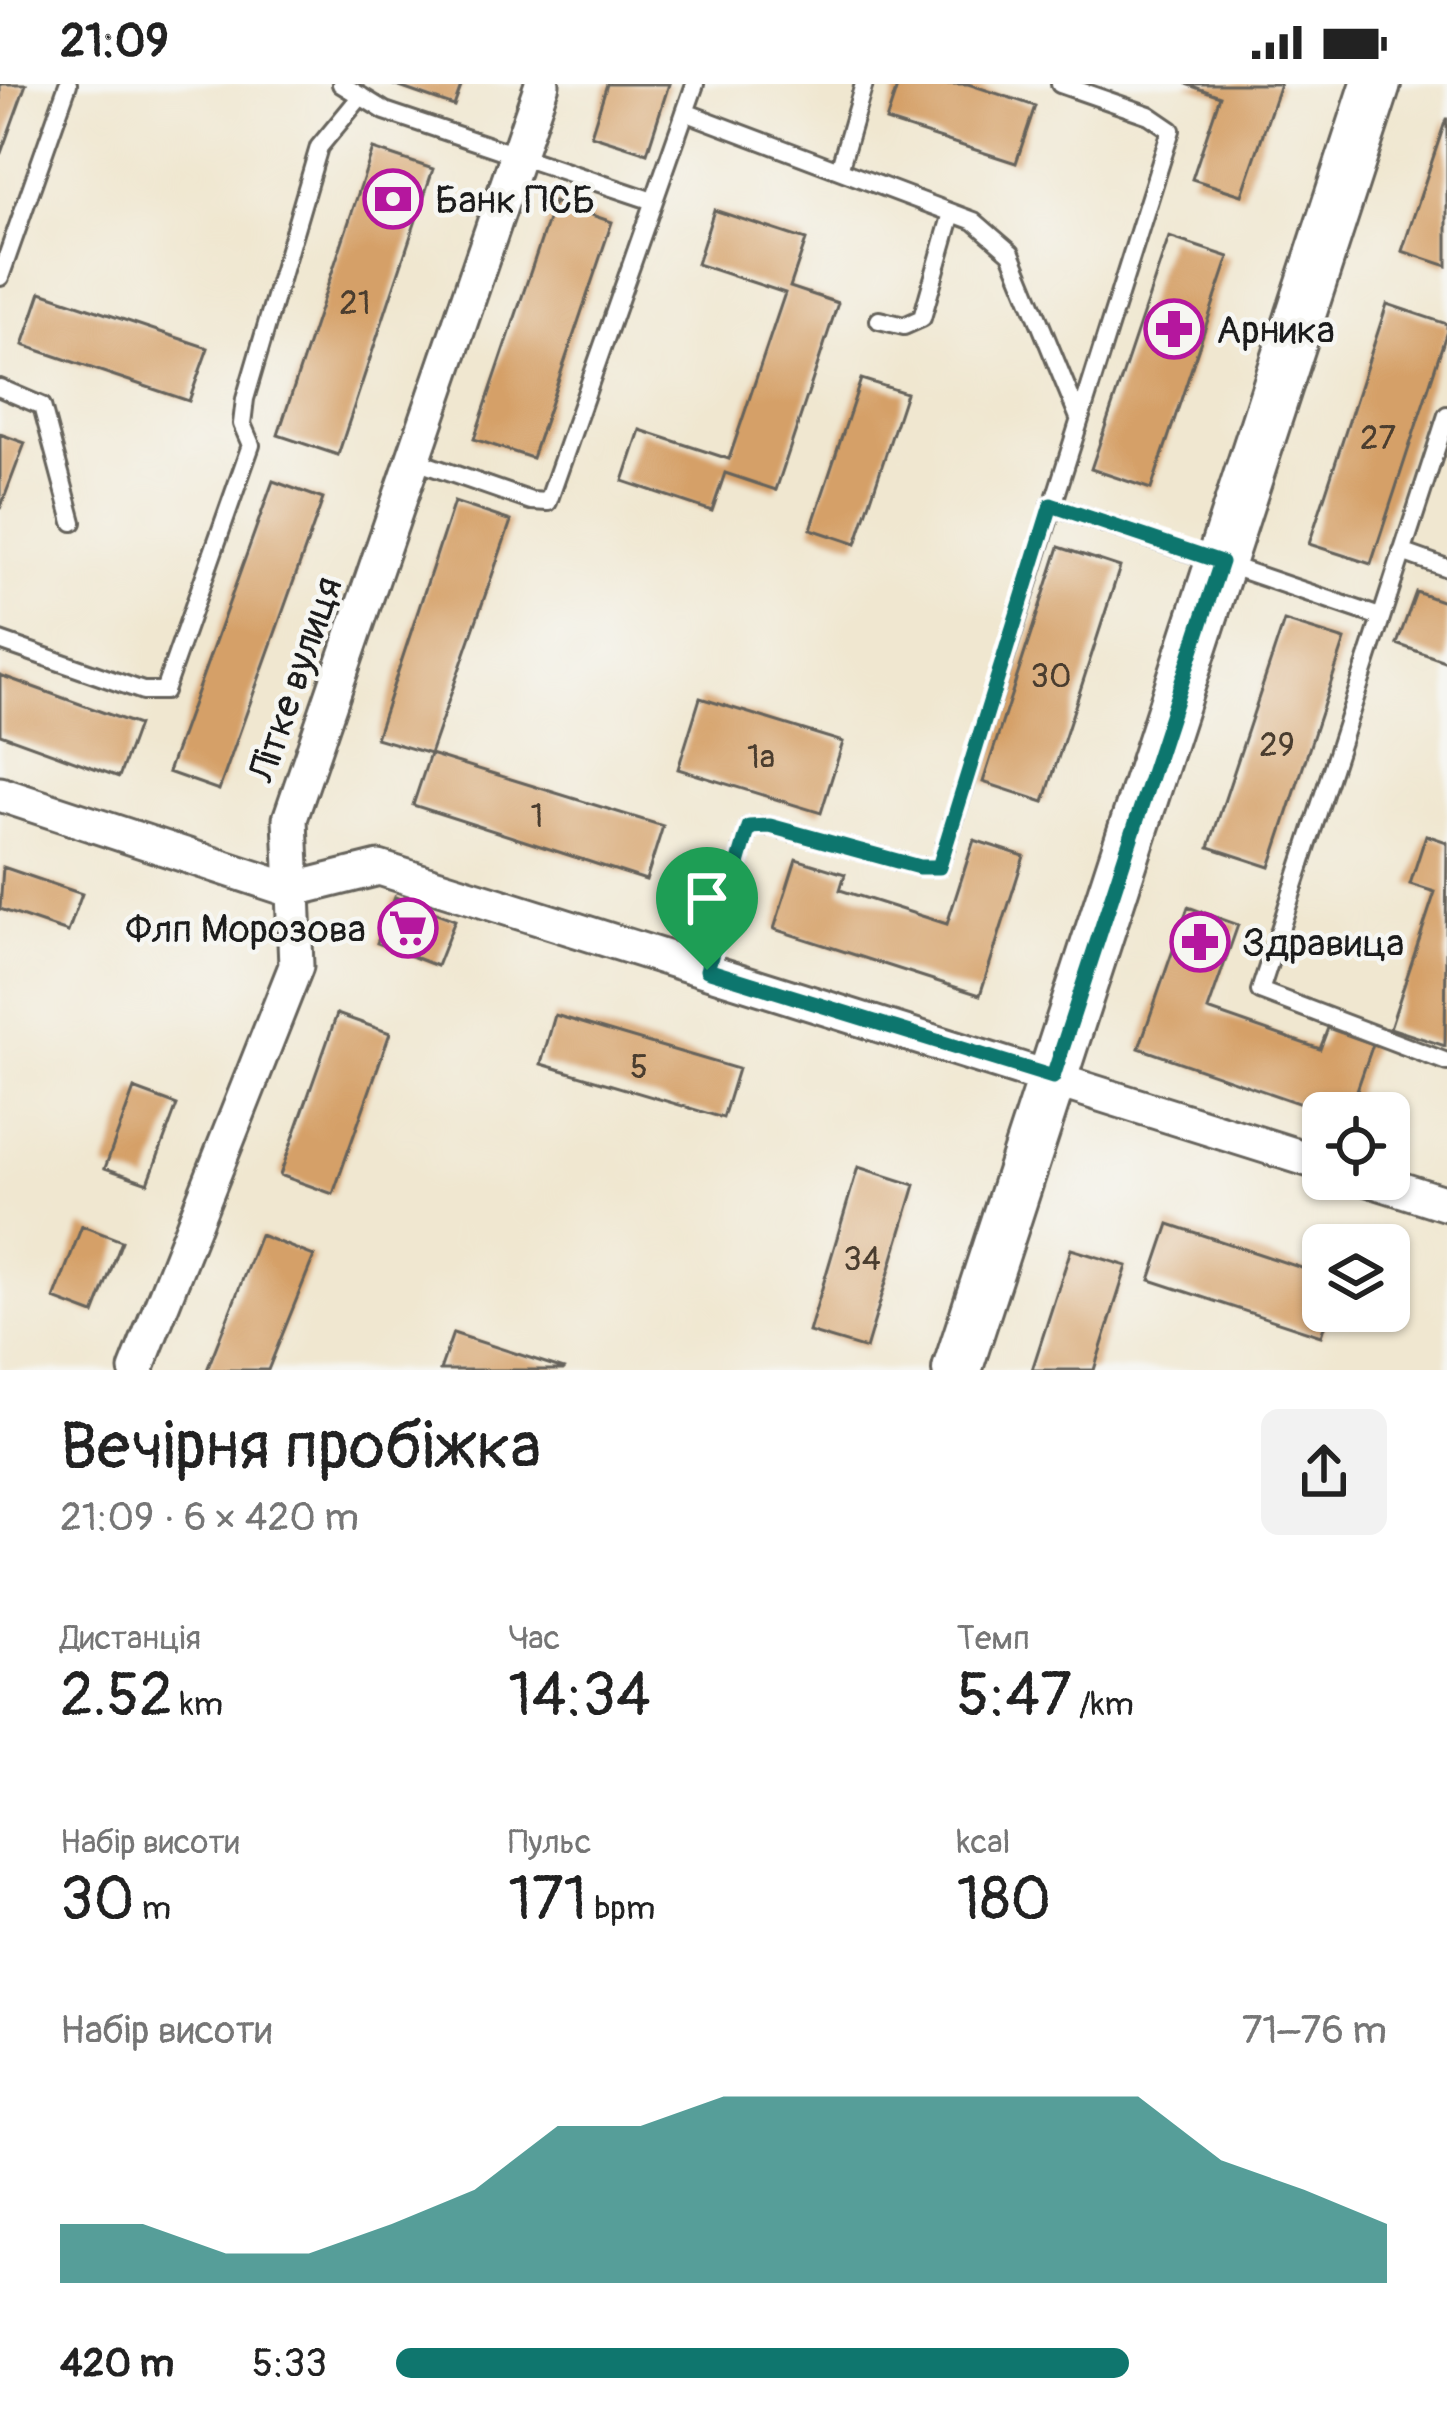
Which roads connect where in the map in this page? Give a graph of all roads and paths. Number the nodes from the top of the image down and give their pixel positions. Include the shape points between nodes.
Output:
1 (68, 84) edge
2 (341, 84) edge
3 (542, 84) edge
4 (695, 84) edge
5 (864, 84) edge
6 (1060, 84) edge
7 (1376, 84) edge
8 (362, 96) junction
9 (685, 112) junction
10 (518, 154) junction
11 (839, 170) junction
12 (653, 201) junction
13 (952, 213) junction
14 (0, 277) edge
15 (879, 320) dead end
16 (0, 388) edge
17 (1447, 415) edge
18 (1079, 418) junction
19 (413, 460) junction
20 (1051, 505) junction
21 (73, 522) dead end
22 (1402, 552) junction
23 (1221, 562) junction
24 (1447, 568) edge
25 (1380, 617) junction
26 (0, 641) edge
27 (0, 794) edge
28 (291, 890) junction
29 (707, 970) junction
30 (1447, 1062) edge
31 (1053, 1077) junction
32 (1302, 1157) edge
33 (1410, 1192) edge
34 (1447, 1204) edge
35 (136, 1370) edge
36 (957, 1370) edge

1 - 14 lane
2 - 8 lane
3 - 10 street, Літке вулиця
4 - 9 lane
5 - 11 lane
6 - 18 lane via 1171,130
7 - 23 street
8 - 10 lane via 385,111
8 - 26 lane via 320,147 245,399 242,424 251,445 164,691 142,691
9 - 11 lane
9 - 12 lane
10 - 12 lane
10 - 19 street, Літке вулиця
11 - 13 lane
12 - 19 lane via 548,502
13 - 15 lane via 922,318 904,326
13 - 18 lane via 1011,253
16 - 21 lane via 42,406
17 - 22 lane
18 - 20 lane
19 - 28 street, Літке вулиця via 290,819
20 - 23 lane
20 - 29 lane via 939,867 749,827
22 - 24 lane
22 - 25 lane
23 - 25 lane
23 - 31 street
25 - 30 lane via 1260,992
27 - 28 street
28 - 29 street via 379,868
28 - 35 street, Літке вулиця via 296,966
29 - 31 street
31 - 32 street
31 - 36 street
33 - 34 street

